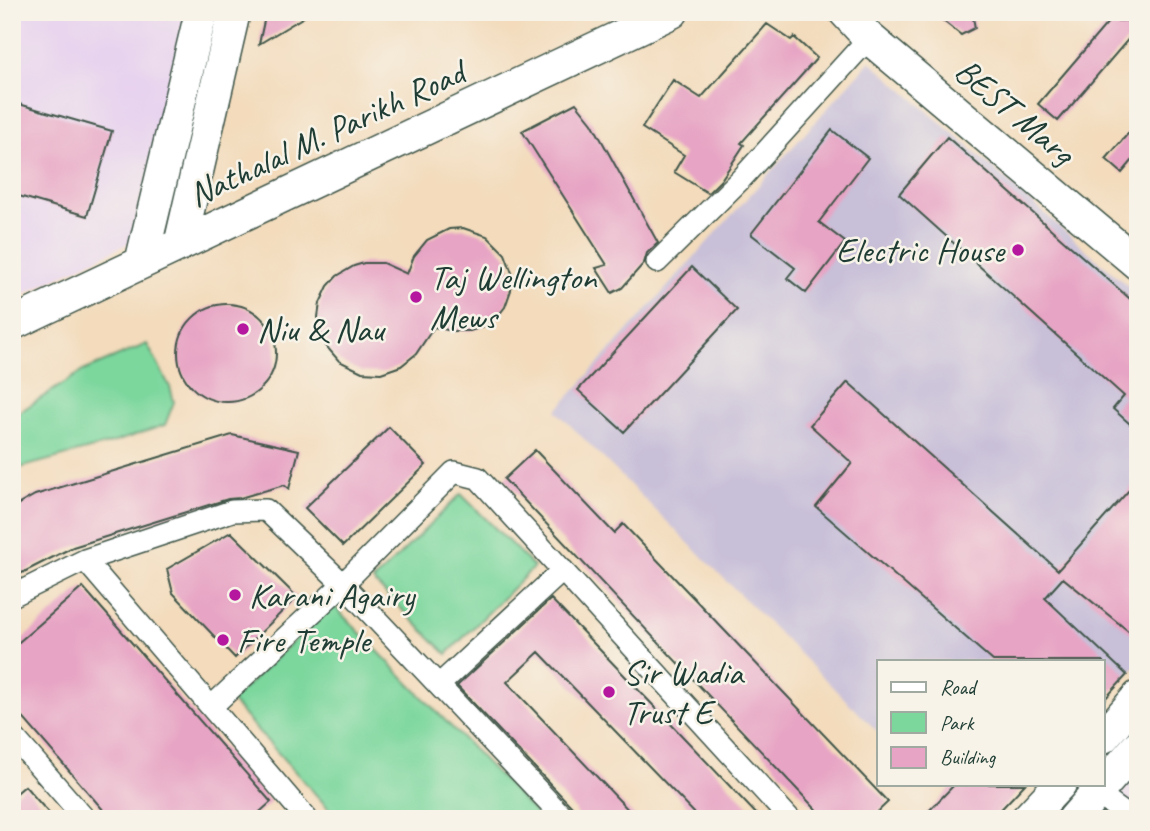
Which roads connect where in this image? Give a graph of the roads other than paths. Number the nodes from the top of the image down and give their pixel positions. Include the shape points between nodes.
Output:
1 (201, 12) edge
2 (233, 12) edge
3 (672, 12) edge
4 (845, 12) edge
5 (869, 38) junction
6 (180, 245) junction
7 (657, 262) dead end
8 (141, 263) junction
9 (1138, 264) edge
10 (12, 324) edge
11 (85, 560) junction
12 (562, 570) junction
13 (343, 584) junction
14 (12, 596) edge
15 (439, 685) junction
16 (1138, 697) edge
17 (211, 707) junction
18 (12, 735) edge
19 (1104, 736) edge
20 (1138, 746) edge
21 (1104, 784) edge
22 (1058, 786) edge
23 (1102, 786) edge
24 (1096, 793) junction
25 (305, 818) edge
26 (85, 819) edge
27 (565, 819) edge
28 (790, 819) edge
29 (1027, 819) edge
30 (1074, 819) edge
31 (1132, 819) edge

1 - 8 street
2 - 6 street
3 - 6 street, Nathalal M. Parikh Road
4 - 5 street, BEST Marg
5 - 7 street via 741,179
5 - 9 street, BEST Marg
6 - 8 street, Nathalal M. Parikh Road
8 - 10 street, Nathalal M. Parikh Road
11 - 13 street via 232,511 266,510
11 - 14 street
11 - 17 street
12 - 13 street via 478,478 454,472
12 - 15 street
12 - 28 street
13 - 15 street
13 - 17 street
15 - 27 street
16 - 19 street
17 - 25 street
18 - 26 street
20 - 21 street
22 - 29 street
23 - 24 street
24 - 30 street
24 - 31 street

